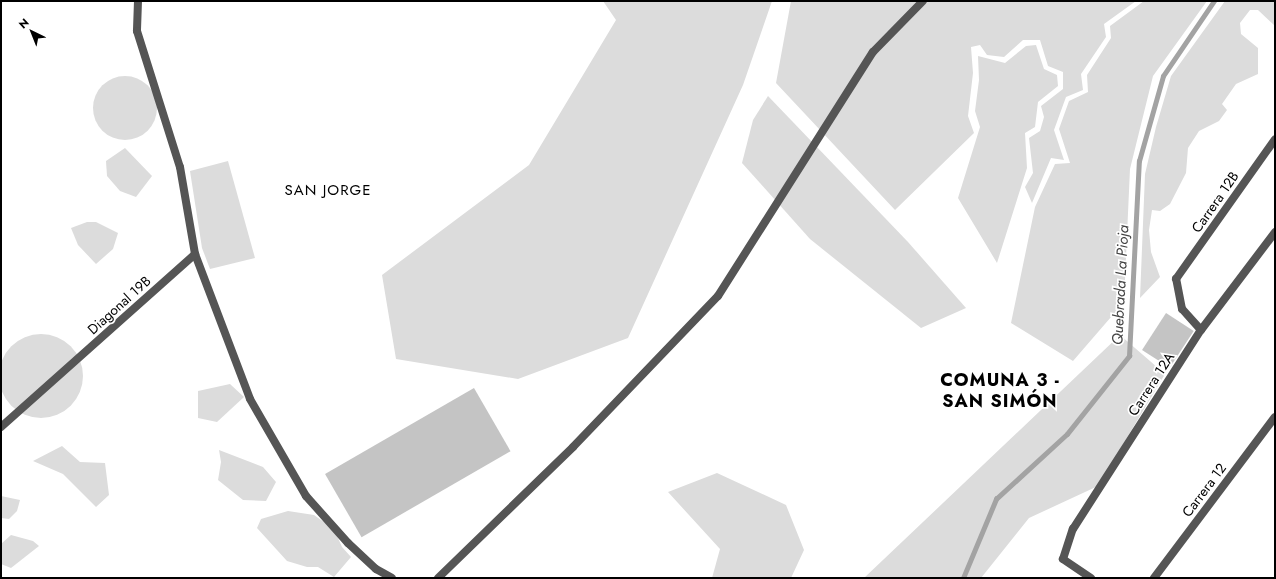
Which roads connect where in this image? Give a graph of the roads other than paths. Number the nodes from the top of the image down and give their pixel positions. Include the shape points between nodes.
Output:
1 (138, 1) edge
2 (923, 1) edge
3 (1275, 140) edge
4 (1275, 232) edge
5 (195, 254) junction
6 (1201, 330) junction
7 (1275, 417) edge
8 (1, 427) edge
9 (392, 578) edge
10 (438, 578) edge
11 (1091, 578) edge
12 (1154, 578) edge

1 - 5 street via 137,31 181,177
2 - 10 street via 873,52 718,296 573,447
3 - 6 street, Carrera 12B via 1176,279 1182,309
4 - 6 street, Carrera 12A
5 - 8 street, Diagonal 19B
5 - 9 street via 250,399 306,496 348,543 376,569
6 - 11 street, Carrera 12A via 1073,530 1063,559
7 - 12 street, Carrera 12

